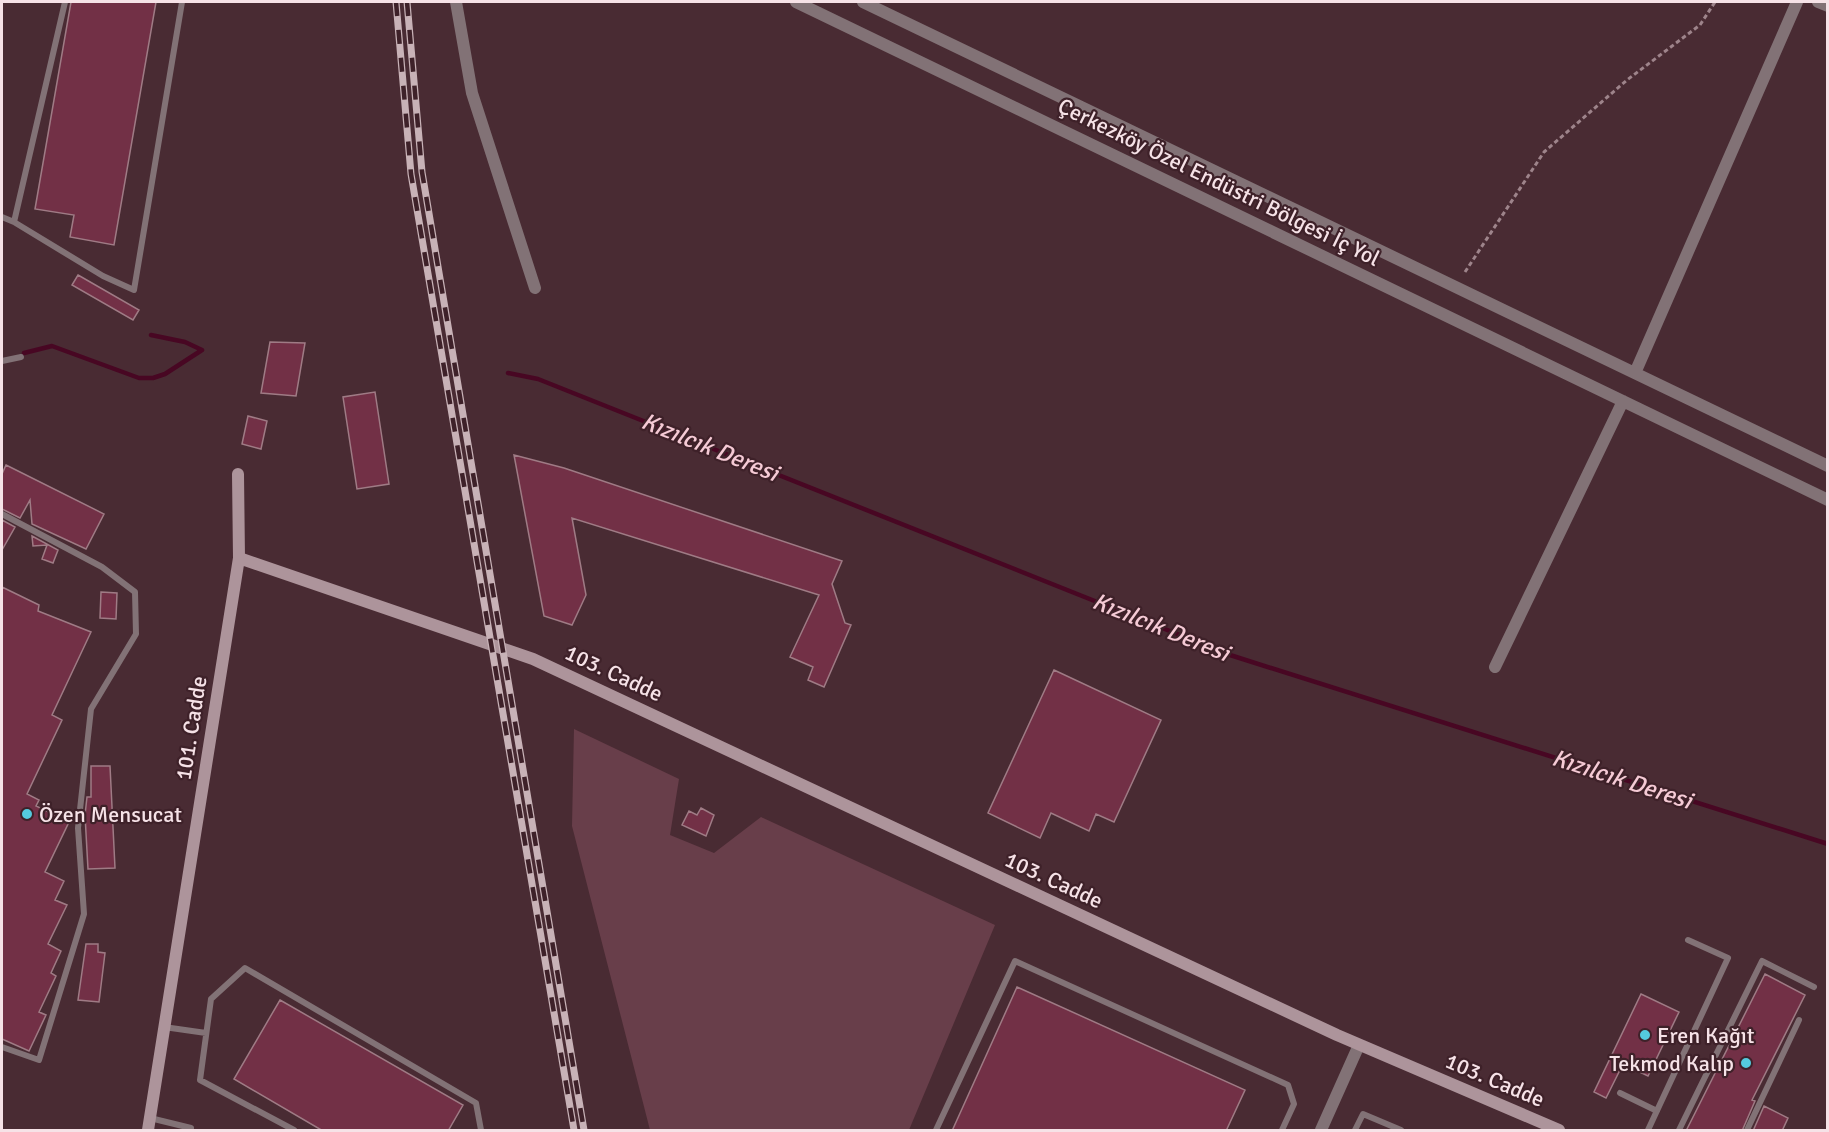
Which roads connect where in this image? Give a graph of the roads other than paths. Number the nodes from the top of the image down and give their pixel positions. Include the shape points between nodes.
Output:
1 (64, 2) edge
2 (182, 2) edge
3 (456, 2) edge
4 (796, 2) edge
5 (863, 2) edge
6 (1797, 2) edge
7 (1818, 2) edge
8 (1827, 6) edge
9 (2, 217) edge
10 (14, 222) junction
11 (535, 288) dead end
12 (21, 357) dead end
13 (2, 361) edge
14 (1635, 373) junction
15 (1623, 401) junction
16 (1827, 466) edge
17 (238, 474) dead end
18 (1827, 500) edge
19 (2, 514) edge
20 (239, 558) junction
21 (1495, 667) dead end
22 (1688, 940) dead end
23 (1814, 987) dead end
24 (1799, 1020) dead end
25 (164, 1027) junction
26 (206, 1033) junction
27 (1359, 1045) junction
28 (2, 1047) edge
29 (1620, 1094) dead end
30 (1657, 1111) junction
31 (150, 1118) junction
32 (190, 1128) dead end
33 (148, 1131) edge
34 (294, 1131) edge
35 (481, 1131) edge
36 (936, 1131) edge
37 (1282, 1131) edge
38 (1321, 1131) edge
39 (1355, 1131) edge
40 (1401, 1131) edge
41 (1559, 1131) edge
42 (1648, 1131) edge
43 (1679, 1131) edge
44 (1747, 1131) edge

1 - 10 lane
2 - 10 lane via 134,290 103,276
3 - 11 street via 472,93
4 - 15 street, Çerkezköy Özel Endüstri Bölgesi İç Yol
5 - 14 street, Çerkezköy Özel Endüstri Bölgesi İç Yol
6 - 14 street
7 - 8 street
9 - 10 lane
12 - 13 lane
14 - 16 street, Çerkezköy Özel Endüstri Bölgesi İç Yol
15 - 18 street, Çerkezköy Özel Endüstri Bölgesi İç Yol
15 - 21 street
17 - 20 street, 101. Cadde
19 - 28 lane via 102,567 135,592 136,634 91,709 78,828 84,914 39,1060
20 - 25 street, 101. Cadde
20 - 27 street, 103. Cadde via 534,659
22 - 30 lane via 1728,958
23 - 43 lane via 1762,961
24 - 44 lane
25 - 26 lane
25 - 31 street, 101. Cadde
26 - 34 lane via 200,1080
26 - 35 lane via 211,999 245,968 476,1104
27 - 38 street
27 - 41 street, 103. Cadde
29 - 30 lane
30 - 42 lane
31 - 32 lane
31 - 33 street, 101. Cadde
36 - 37 lane via 1015,961 1288,1085 1294,1104
39 - 40 lane via 1363,1114

